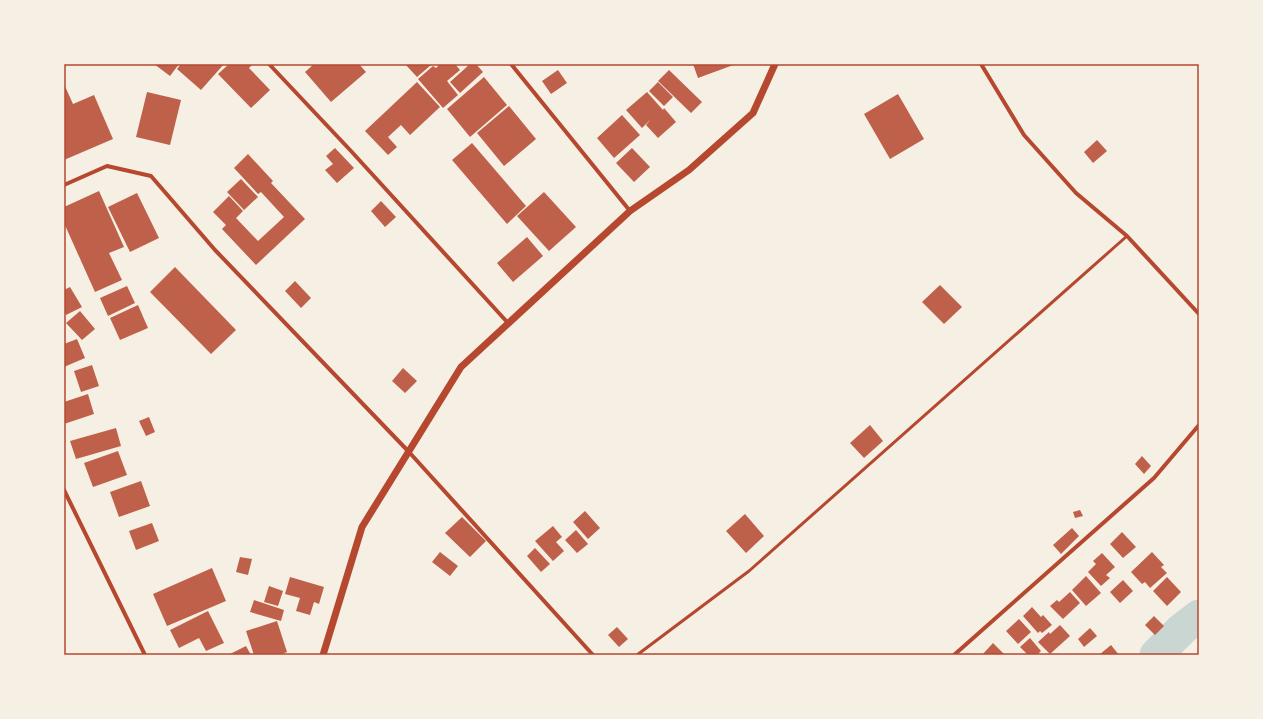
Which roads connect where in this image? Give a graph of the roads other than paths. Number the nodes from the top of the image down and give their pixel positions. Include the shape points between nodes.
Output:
1 (269, 64) edge
2 (511, 64) edge
3 (775, 64) edge
4 (981, 64) edge
5 (64, 185) edge
6 (630, 211) junction
7 (1127, 236) junction
8 (1199, 314) edge
9 (508, 324) junction
10 (1199, 426) edge
11 (409, 452) junction
12 (64, 490) edge
13 (146, 655) edge
14 (323, 655) edge
15 (593, 655) edge
16 (636, 655) edge
17 (954, 655) edge

1 - 9 street
2 - 6 street
3 - 6 street via 753,113 689,170
4 - 7 street via 1024,135 1076,193
5 - 11 street via 108,166 151,176 215,250
6 - 9 street
7 - 8 street
7 - 16 lane via 749,571
9 - 11 street via 461,367
10 - 17 street via 1154,478
11 - 14 street via 362,527
11 - 15 street
12 - 13 street

